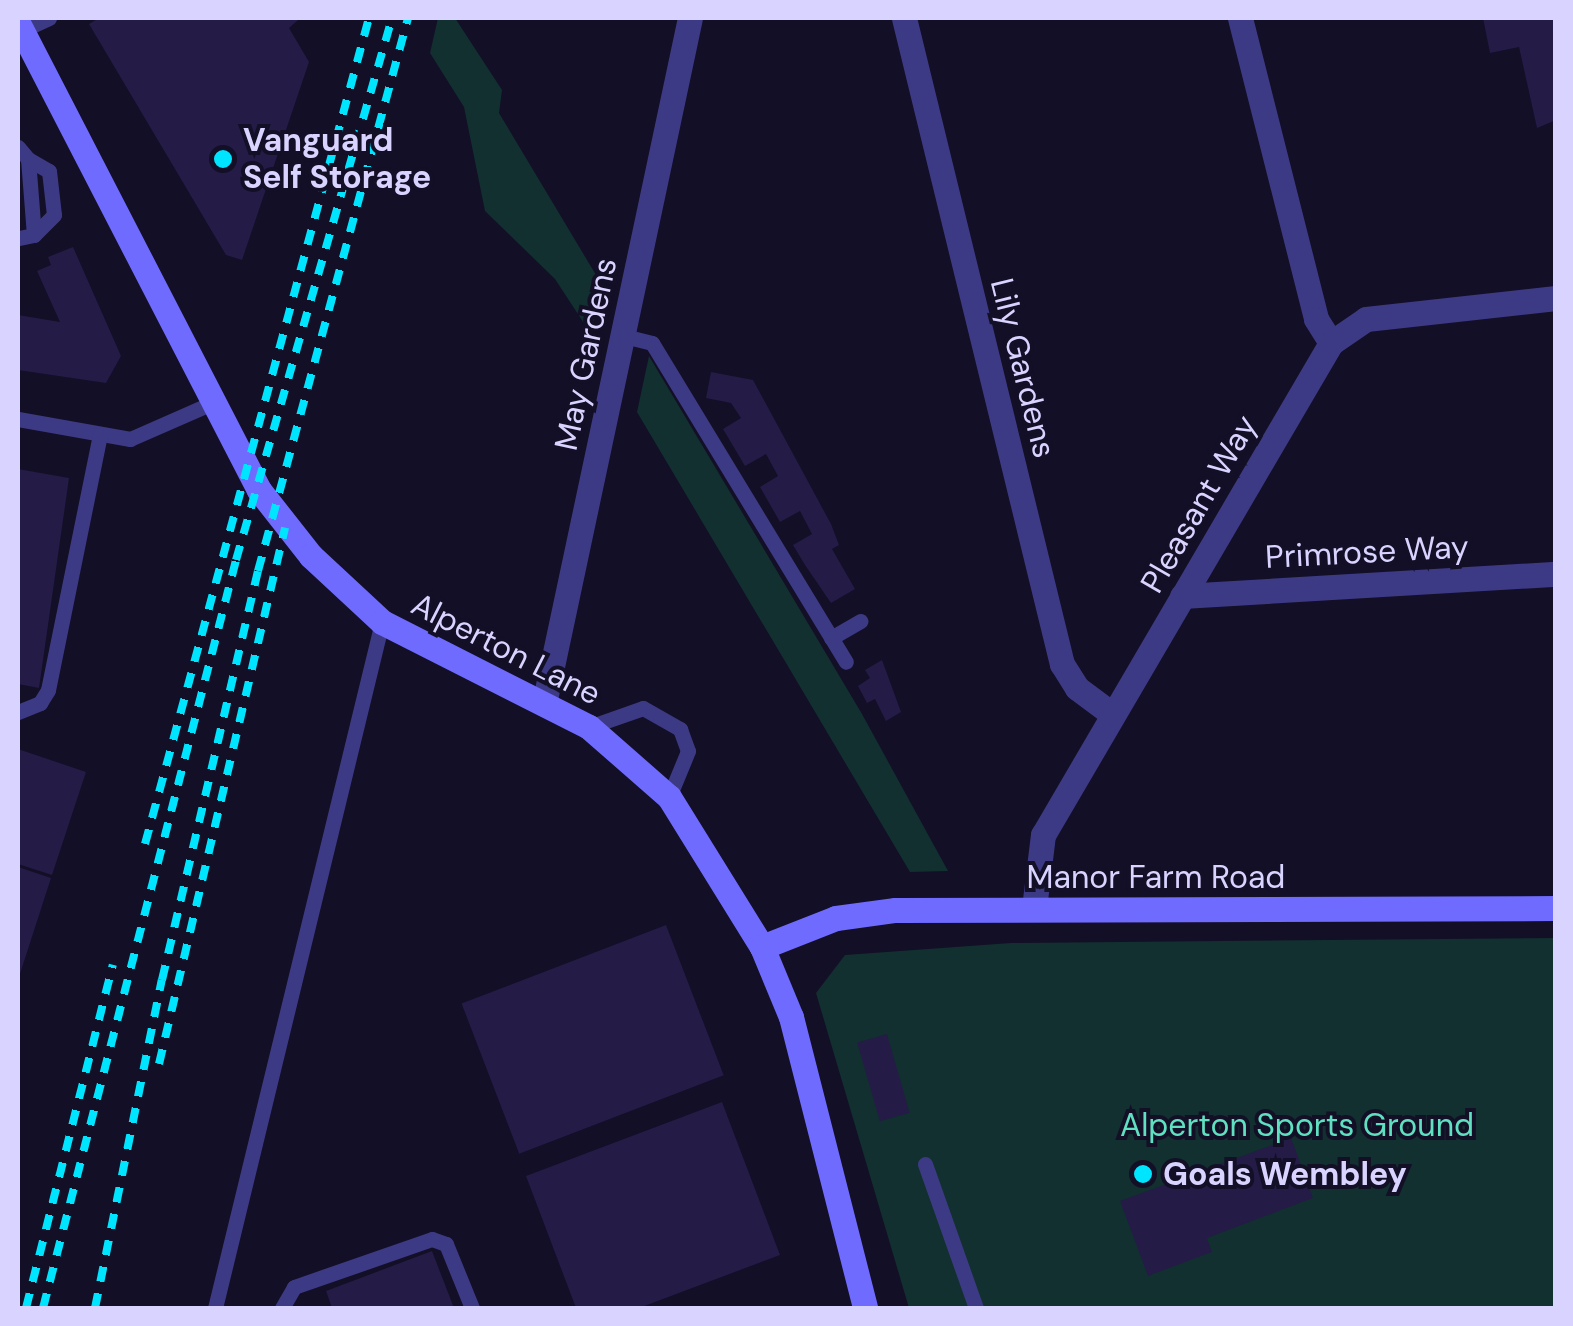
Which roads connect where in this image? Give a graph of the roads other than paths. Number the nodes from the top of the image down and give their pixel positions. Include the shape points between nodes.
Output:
1 (49, 18) edge
2 (690, 18) edge
3 (904, 18) edge
4 (1240, 18) edge
5 (19, 27) edge
6 (27, 64) edge
7 (23, 153) edge
8 (18, 238) edge
9 (1556, 298) edge
10 (624, 336) junction
11 (1331, 343) junction
12 (212, 403) junction
13 (18, 419) edge
14 (100, 434) junction
15 (1556, 574) edge
16 (1182, 596) junction
17 (860, 620) dead end
18 (382, 622) junction
19 (831, 638) junction
20 (846, 662) dead end
21 (544, 704) junction
22 (18, 712) edge
23 (1112, 714) junction
24 (589, 727) junction
25 (669, 797) junction
26 (1034, 908) junction
27 (1556, 908) edge
28 (762, 947) junction
29 (925, 1164) dead end
30 (215, 1308) edge
31 (282, 1308) edge
32 (472, 1308) edge
33 (865, 1308) edge
34 (976, 1308) edge

1 - 5 lane
2 - 10 street, May Gardens
3 - 23 street, Lily Gardens via 1062,664 1077,688
4 - 11 street via 1316,319
5 - 6 main road, Alperton Lane
6 - 12 main road, Alperton Lane
7 - 8 lane via 49,171 54,215 34,235
9 - 11 street, Pleasant Way via 1366,319
10 - 19 lane via 652,343
10 - 21 street, May Gardens
11 - 16 street, Pleasant Way
12 - 14 lane via 130,439
12 - 18 main road, Alperton Lane via 269,503 311,556
13 - 14 lane
14 - 22 lane via 48,690 30,710
15 - 16 street, Primrose Way
16 - 23 street, Pleasant Way
17 - 19 lane
18 - 21 main road, Alperton Lane
18 - 30 lane
19 - 20 lane
21 - 24 main road, Alperton Lane
23 - 26 street, Pleasant Way via 1043,835
24 - 25 main road, Alperton Lane
24 - 25 lane via 643,708 680,729 688,750
25 - 28 main road, Alperton Lane
26 - 27 main road, Manor Farm Road
26 - 28 main road, Manor Farm Road via 895,910 836,918
28 - 33 main road, Alperton Lane via 795,1030
29 - 34 lane
31 - 32 lane via 294,1287 432,1239 446,1244

